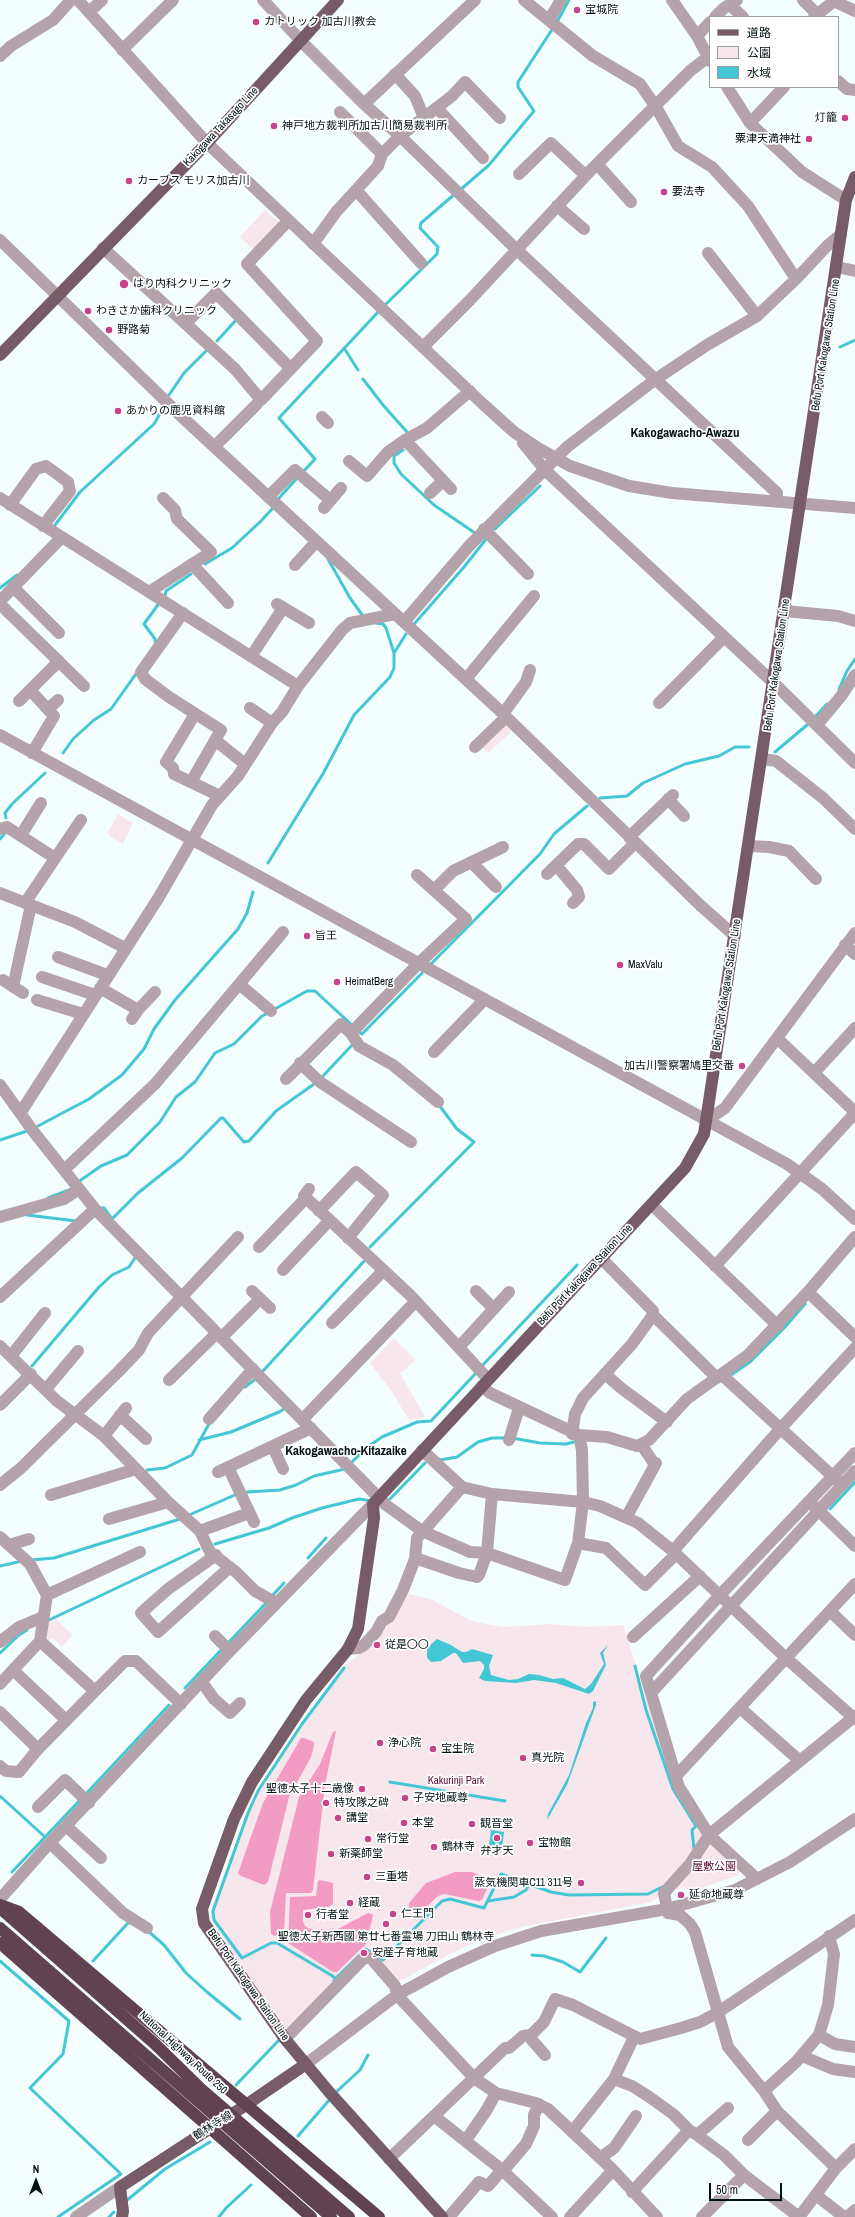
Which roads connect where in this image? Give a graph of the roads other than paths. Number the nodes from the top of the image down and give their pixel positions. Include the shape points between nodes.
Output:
1 (71, 0) edge
2 (78, 0) edge
3 (102, 0) edge
4 (174, 0) edge
5 (263, 0) edge
6 (338, 0) edge
7 (475, 0) edge
8 (524, 0) edge
9 (561, 0) edge
10 (672, 0) edge
11 (803, 0) edge
12 (734, 3) edge
13 (855, 11) edge
14 (89, 12) junction
15 (716, 16) edge
16 (742, 16) edge
17 (815, 16) edge
18 (552, 23) junction
19 (709, 23) edge
20 (697, 36) junction
21 (300, 41) junction
22 (122, 50) junction
23 (0, 56) edge
24 (709, 59) edge
25 (395, 74) junction
26 (839, 82) edge
27 (728, 88) edge
28 (783, 88) edge
29 (855, 90) edge
30 (364, 104) junction
31 (656, 107) junction
32 (437, 108) junction
33 (340, 112) dead end
34 (424, 118) junction
35 (500, 118) dead end
36 (750, 123) junction
37 (400, 136) junction
38 (207, 143) junction
39 (382, 154) junction
40 (484, 158) dead end
41 (597, 164) junction
42 (519, 174) dead end
43 (585, 175) junction
44 (854, 184) edge
45 (356, 190) junction
46 (846, 200) junction
47 (631, 202) dead end
48 (557, 206) junction
49 (288, 221) junction
50 (584, 229) dead end
51 (841, 234) junction
52 (0, 240) edge
53 (313, 244) junction
54 (103, 248) junction
55 (516, 249) junction
56 (708, 253) dead end
57 (421, 263) dead end
58 (838, 267) junction
59 (855, 271) edge
60 (796, 279) junction
61 (56, 296) junction
62 (757, 316) junction
63 (186, 323) junction
64 (423, 347) junction
65 (0, 355) edge
66 (290, 368) junction
67 (656, 379) junction
68 (470, 391) junction
69 (257, 404) dead end
70 (514, 432) junction
71 (405, 440) junction
72 (214, 447) junction
73 (556, 459) junction
74 (349, 462) dead end
75 (545, 470) junction
76 (341, 488) dead end
77 (430, 494) dead end
78 (268, 497) junction
79 (163, 498) dead end
80 (5, 501) edge
81 (776, 501) junction
82 (801, 503) junction
83 (855, 508) edge
84 (43, 526) junction
85 (484, 529) junction
86 (61, 538) junction
87 (316, 542) junction
88 (192, 564) junction
89 (295, 565) dead end
90 (528, 574) dead end
91 (14, 587) junction
92 (149, 592) junction
93 (534, 596) dead end
94 (0, 602) edge
95 (228, 603) dead end
96 (785, 611) junction
97 (183, 613) junction
98 (400, 618) junction
99 (855, 621) edge
100 (309, 623) dead end
101 (59, 633) dead end
102 (724, 637) junction
103 (252, 655) junction
104 (59, 661) junction
105 (530, 670) dead end
106 (855, 675) edge
107 (466, 679) junction
108 (774, 684) junction
109 (84, 686) dead end
110 (298, 686) junction
111 (30, 690) junction
112 (58, 700) dead end
113 (19, 701) dead end
114 (659, 703) dead end
115 (250, 708) dead end
116 (48, 709) junction
117 (195, 714) junction
118 (505, 715) junction
119 (272, 723) junction
120 (816, 725) junction
121 (0, 735) edge
122 (215, 740) junction
123 (475, 747) dead end
124 (32, 753) junction
125 (763, 759) junction
126 (855, 762) edge
127 (245, 764) junction
128 (191, 782) junction
129 (220, 796) junction
130 (41, 803) dead end
131 (684, 816) dead end
132 (81, 820) dead end
133 (4, 827) edge
134 (855, 829) edge
135 (21, 835) junction
136 (191, 839) junction
137 (632, 840) junction
138 (749, 846) junction
139 (503, 847) dead end
140 (55, 858) junction
141 (470, 862) junction
142 (417, 875) dead end
143 (810, 877) dead end
144 (496, 887) dead end
145 (434, 890) junction
146 (0, 893) edge
147 (573, 902) dead end
148 (28, 904) junction
149 (283, 932) dead end
150 (855, 932) edge
151 (735, 936) junction
152 (846, 945) junction
153 (125, 948) junction
154 (855, 954) edge
155 (64, 956) dead end
156 (418, 964) junction
157 (107, 975) junction
158 (42, 977) dead end
159 (239, 984) junction
160 (13, 987) dead end
161 (97, 991) junction
162 (155, 992) dead end
163 (37, 1000) dead end
164 (484, 1000) junction
165 (271, 1011) dead end
166 (83, 1014) junction
167 (855, 1028) edge
168 (351, 1032) junction
169 (778, 1039) junction
170 (434, 1052) dead end
171 (300, 1063) junction
172 (814, 1073) junction
173 (286, 1079) dead end
174 (0, 1085) edge
175 (438, 1102) dead end
176 (21, 1112) junction
177 (855, 1113) edge
178 (706, 1121) junction
179 (411, 1142) dead end
180 (64, 1170) junction
181 (800, 1173) junction
182 (79, 1189) junction
183 (652, 1205) junction
184 (95, 1209) junction
185 (320, 1211) junction
186 (0, 1217) edge
187 (855, 1220) edge
188 (329, 1221) junction
189 (238, 1237) dead end
190 (855, 1237) edge
191 (348, 1238) junction
192 (259, 1247) dead end
193 (601, 1258) junction
194 (715, 1266) junction
195 (282, 1270) dead end
196 (383, 1271) junction
197 (476, 1291) dead end
198 (510, 1292) dead end
199 (808, 1292) junction
200 (0, 1297) edge
201 (183, 1297) junction
202 (416, 1301) junction
203 (270, 1308) dead end
204 (494, 1309) junction
205 (45, 1313) dead end
206 (653, 1315) junction
207 (332, 1323) dead end
208 (778, 1326) junction
209 (220, 1335) junction
210 (855, 1336) edge
211 (0, 1346) edge
212 (459, 1347) junction
213 (855, 1348) edge
214 (11, 1356) junction
215 (76, 1358) dead end
216 (253, 1369) junction
217 (31, 1374) junction
218 (605, 1374) junction
219 (719, 1376) junction
220 (169, 1380) dead end
221 (485, 1382) junction
222 (46, 1389) junction
223 (0, 1405) edge
224 (519, 1408) junction
225 (75, 1415) junction
226 (209, 1419) dead end
227 (667, 1422) junction
228 (307, 1424) junction
229 (780, 1428) junction
230 (575, 1434) junction
231 (104, 1436) junction
232 (146, 1439) dead end
233 (510, 1440) dead end
234 (641, 1444) junction
235 (273, 1447) junction
236 (422, 1450) junction
237 (855, 1453) edge
238 (136, 1469) junction
239 (283, 1469) dead end
240 (855, 1472) edge
241 (833, 1477) junction
242 (0, 1485) edge
243 (843, 1485) junction
244 (462, 1487) junction
245 (492, 1494) junction
246 (51, 1495) dead end
247 (376, 1500) junction
248 (168, 1502) junction
249 (583, 1502) junction
250 (809, 1502) junction
251 (819, 1511) junction
252 (627, 1516) junction
253 (109, 1519) dead end
254 (200, 1531) junction
255 (422, 1531) junction
256 (29, 1539) dead end
257 (5, 1541) edge
258 (578, 1543) junction
259 (855, 1546) edge
260 (140, 1552) dead end
261 (487, 1553) junction
262 (674, 1553) junction
263 (216, 1555) junction
264 (415, 1558) junction
265 (230, 1567) junction
266 (700, 1576) junction
267 (855, 1584) edge
268 (47, 1595) junction
269 (720, 1595) junction
270 (272, 1600) junction
271 (732, 1605) junction
272 (830, 1611) junction
273 (43, 1620) junction
274 (855, 1635) edge
275 (215, 1636) dead end
276 (633, 1637) dead end
277 (40, 1641) junction
278 (0, 1642) edge
279 (227, 1648) junction
280 (348, 1649) junction
281 (786, 1658) junction
282 (13, 1670) junction
283 (202, 1682) junction
284 (0, 1684) edge
285 (95, 1691) junction
286 (651, 1693) junction
287 (240, 1703) dead end
288 (181, 1704) junction
289 (740, 1708) junction
290 (0, 1712) edge
291 (853, 1716) edge
292 (66, 1720) junction
293 (38, 1749) junction
294 (797, 1759) junction
295 (0, 1766) edge
296 (676, 1776) junction
297 (84, 1798) junction
298 (38, 1807) dead end
299 (855, 1819) edge
300 (66, 1826) junction
301 (709, 1834) junction
302 (50, 1843) junction
303 (101, 1858) dead end
304 (757, 1880) junction
305 (0, 1899) edge
306 (0, 1906) edge
307 (668, 1909) junction
308 (855, 1920) edge
309 (0, 1928) edge
310 (147, 1928) dead end
311 (829, 1936) junction
312 (0, 1943) edge
313 (397, 1995) junction
314 (717, 2012) junction
315 (819, 2034) junction
316 (531, 2035) junction
317 (634, 2037) junction
318 (285, 2039) junction
319 (855, 2047) edge
320 (545, 2055) dead end
321 (802, 2056) junction
322 (177, 2064) junction
323 (306, 2064) junction
324 (855, 2072) edge
325 (474, 2078) junction
326 (614, 2079) junction
327 (764, 2091) junction
328 (496, 2093) junction
329 (539, 2104) junction
330 (246, 2105) junction
331 (728, 2108) dead end
332 (777, 2112) junction
333 (434, 2116) junction
334 (636, 2116) dead end
335 (209, 2128) junction
336 (572, 2132) junction
337 (693, 2132) junction
338 (466, 2140) junction
339 (748, 2140) dead end
340 (855, 2149) edge
341 (600, 2158) junction
342 (389, 2159) junction
343 (836, 2168) junction
344 (613, 2170) junction
345 (503, 2171) junction
346 (744, 2175) junction
347 (120, 2187) junction
348 (632, 2192) junction
349 (816, 2195) junction
350 (855, 2210) edge
351 (76, 2217) edge
352 (122, 2217) edge
353 (311, 2217) edge
354 (331, 2217) edge
355 (349, 2217) edge
356 (367, 2217) edge
357 (379, 2217) edge
358 (442, 2217) edge
359 (449, 2217) edge
360 (552, 2217) edge
361 (570, 2217) edge
362 (657, 2217) edge
363 (702, 2217) edge
364 (799, 2217) edge
365 (846, 2217) edge

1 - 23 street via 53,20 11,46
2 - 14 street
3 - 14 street
4 - 22 street
5 - 21 street
6 - 21 main road, Kakogawa Takasago Line
7 - 25 street
8 - 18 street
9 - 18 street
10 - 20 street
11 - 17 street
12 - 15 street
12 - 16 street
13 - 17 street via 834,0
14 - 22 street
18 - 31 street via 593,56 640,84
19 - 20 street
20 - 24 street
21 - 30 street
21 - 38 main road, Kakogawa Takasago Line
22 - 38 street
24 - 31 street via 690,71
25 - 30 street
25 - 34 street via 415,96
26 - 29 street via 848,89
27 - 36 street
28 - 36 street
30 - 37 street
31 - 41 street
31 - 60 street via 678,146 712,167 748,206
32 - 34 street
32 - 35 street via 465,82
32 - 40 street
33 - 39 street
34 - 37 street
36 - 46 street via 802,172
37 - 39 street
37 - 55 street
38 - 49 street
38 - 54 main road, Kakogawa Takasago Line
39 - 45 street via 378,166
41 - 43 street
41 - 47 street
42 - 43 street via 551,143
43 - 48 street
44 - 46 main road, Befu Port Kakogawa Station Line
45 - 53 street
45 - 57 street
46 - 51 main road, Befu Port Kakogawa Station Line
48 - 50 street
48 - 55 street
49 - 53 street
49 - 66 street via 247,264 317,340
51 - 58 main road, Befu Port Kakogawa Station Line
51 - 60 street via 826,246
52 - 61 street
53 - 64 street
54 - 61 main road, Kakogawa Takasago Line
54 - 63 street
55 - 64 street
55 - 67 street
56 - 62 street via 727,270
58 - 59 street
58 - 82 main road, Befu Port Kakogawa Station Line
60 - 62 street
61 - 65 main road, Kakogawa Takasago Line
61 - 72 street
62 - 67 street
63 - 66 street via 216,293
63 - 66 street via 235,369 261,400
64 - 68 street
67 - 73 street via 567,447
67 - 81 street via 777,493
68 - 70 street
68 - 71 street via 427,428
69 - 72 street
70 - 73 street
70 - 75 street
71 - 74 street via 377,463 367,476
71 - 77 street via 447,485
72 - 78 street
73 - 75 street
73 - 81 street via 587,473 629,486
75 - 85 street
75 - 102 street
76 - 78 street via 327,504 295,470
78 - 87 street
79 - 88 street via 176,510 173,521 211,552
80 - 84 street
80 - 84 street via 36,469 46,466 68,482 70,491
81 - 82 street
82 - 83 street
82 - 96 main road, Befu Port Kakogawa Station Line
84 - 86 street
85 - 90 street
85 - 98 street
86 - 91 street
86 - 92 street
87 - 89 street
87 - 98 street
88 - 92 street
88 - 95 street via 213,594
91 - 94 street
91 - 101 street
92 - 97 street
93 - 107 street via 519,622
94 - 104 street
96 - 99 street via 838,616
96 - 108 main road, Befu Port Kakogawa Station Line
97 - 103 street
97 - 117 street via 141,672 146,679
98 - 107 street
98 - 110 street via 350,624 342,630
100 - 103 street via 279,606
102 - 108 street
102 - 114 street
103 - 110 street
104 - 109 street
104 - 111 street
105 - 118 street via 526,682
106 - 120 street via 842,695
107 - 118 street
108 - 120 street
108 - 125 main road, Befu Port Kakogawa Station Line
110 - 119 street
111 - 113 street
111 - 116 street
112 - 116 street
115 - 119 street
116 - 124 street via 54,716
117 - 122 street via 221,730
117 - 128 street via 166,762 173,768 174,774
118 - 123 street
118 - 137 street
119 - 127 street
120 - 126 street
121 - 124 street
122 - 127 street
122 - 128 street
124 - 136 street
125 - 134 street via 776,761 823,798
125 - 138 main road, Befu Port Kakogawa Station Line
127 - 129 street
128 - 129 street
129 - 136 street
130 - 135 street
131 - 137 street via 671,797
132 - 140 street
133 - 135 street
135 - 140 street
136 - 153 street via 159,897
136 - 156 street
137 - 147 street via 608,869 584,844 578,844 552,870 577,890 579,897
137 - 151 street
138 - 143 street via 789,851
138 - 151 main road, Befu Port Kakogawa Station Line
139 - 141 street
140 - 148 street
141 - 144 street
141 - 145 street via 453,870
142 - 145 street
145 - 156 street via 466,919
146 - 148 street
148 - 153 street via 75,922
148 - 160 street
149 - 159 street
150 - 152 street
151 - 178 main road, Befu Port Kakogawa Station Line
152 - 154 street
152 - 169 street
153 - 157 street
155 - 157 street
156 - 164 street
156 - 168 street
157 - 161 street
158 - 161 street
159 - 165 street
159 - 180 street via 155,1084
161 - 162 street via 135,1014
161 - 166 street
163 - 166 street
164 - 170 street via 447,1047
164 - 178 street
166 - 176 street
167 - 172 street
168 - 171 street via 340,1024
168 - 175 street via 359,1046 393,1065
169 - 172 street
169 - 178 street via 725,1108
171 - 173 street
171 - 179 street via 320,1082
172 - 177 street
174 - 176 street
176 - 180 street
177 - 181 street
178 - 181 street
178 - 183 main road, Befu Port Kakogawa Station Line via 698,1148 685,1168
180 - 182 street
181 - 187 street via 822,1189
181 - 194 street
182 - 184 street
182 - 186 street via 64,1199
183 - 193 main road, Befu Port Kakogawa Station Line
183 - 194 street
184 - 200 street
184 - 201 street
185 - 188 street
185 - 191 street via 356,1172 383,1195
185 - 192 street via 308,1194 274,1238
188 - 191 street
188 - 195 street
189 - 201 street
190 - 199 street
191 - 196 street
193 - 206 street
193 - 221 main road, Befu Port Kakogawa Station Line
194 - 208 street
196 - 202 street
196 - 207 street
197 - 204 street
198 - 204 street
199 - 208 street
199 - 210 street
201 - 209 street
201 - 225 street via 148,1333 139,1350
202 - 212 street
202 - 228 street
203 - 209 street via 256,1295
204 - 212 street
205 - 214 street via 41,1327
206 - 218 street via 632,1344
206 - 219 street
208 - 219 street via 748,1355
209 - 216 street
209 - 220 street
211 - 214 street
212 - 221 street
213 - 229 street
214 - 217 street
215 - 222 street
216 - 226 street
216 - 228 street
217 - 222 street
217 - 223 street
218 - 227 street
218 - 230 street via 583,1398 575,1414
219 - 227 street via 687,1399
219 - 229 street
221 - 224 street via 490,1393
221 - 236 main road, Befu Port Kakogawa Station Line
222 - 225 street
224 - 230 street
224 - 233 street
225 - 231 street
225 - 242 street
227 - 234 street via 649,1440
228 - 235 street
228 - 247 street
229 - 241 street
229 - 262 street
230 - 234 street via 607,1437 637,1446
230 - 249 street via 582,1450
231 - 232 street via 123,1412
231 - 238 street
234 - 252 street via 655,1464
235 - 239 street
235 - 254 street via 223,1470 251,1517
236 - 244 street
236 - 247 main road, Befu Port Kakogawa Station Line
237 - 241 street
238 - 246 street via 69,1485
238 - 248 street
240 - 243 street
241 - 243 street
241 - 250 street
243 - 251 street
244 - 245 street
244 - 255 street
245 - 249 street
245 - 261 street
247 - 255 street
247 - 270 street
247 - 280 main road, Befu Port Kakogawa Station Line via 362,1609 358,1628
248 - 253 street
248 - 254 street
249 - 252 street
249 - 258 street
250 - 251 street
250 - 269 street
251 - 259 street
251 - 271 street
252 - 262 street
254 - 263 street via 210,1552
255 - 261 street via 470,1552
255 - 264 street via 417,1538
256 - 257 street
257 - 268 street via 30,1564
258 - 261 street via 565,1580
258 - 262 street via 606,1548 644,1585
260 - 268 street
261 - 264 street via 476,1577
262 - 266 street
263 - 265 street
263 - 265 street via 168,1589 141,1613 158,1632
264 - 280 street via 389,1617 382,1621 364,1645
265 - 270 street via 255,1590
266 - 269 street
266 - 276 street
267 - 272 street
268 - 273 street
269 - 271 street
269 - 286 street via 646,1676
270 - 279 street
271 - 281 street
271 - 286 street
272 - 274 street
272 - 281 street
273 - 277 street
273 - 278 street via 19,1627
275 - 279 street
277 - 282 street
277 - 285 street
279 - 283 street
280 - 318 main road, Befu Port Kakogawa Station Line via 306,1700 252,1782 234,1819 202,1909 204,1923
281 - 289 street
281 - 291 street
282 - 284 street
282 - 292 street
283 - 287 street via 214,1699 230,1713
283 - 288 street
285 - 288 street via 125,1661 136,1661
285 - 292 street
286 - 296 street
288 - 297 street
289 - 294 street
289 - 296 street
290 - 293 street
291 - 294 street
292 - 293 street
293 - 295 street via 19,1772 6,1771
294 - 301 street
296 - 301 street
297 - 298 street via 65,1780
297 - 300 street
299 - 304 street via 790,1862
300 - 302 street
300 - 303 street
301 - 304 street
301 - 307 street via 690,1864 664,1893
302 - 305 street
302 - 310 street via 123,1913
304 - 307 street via 735,1890
306 - 322 highway, National Highway Route 250
306 - 330 highway via 20,1912
307 - 313 street via 541,1931 495,1946 448,1967
307 - 314 street via 668,1913 681,1917 695,1932
308 - 311 street
309 - 354 highway
311 - 314 street
311 - 315 street via 834,1954 828,2005
312 - 335 highway
313 - 318 street via 395,1986 370,1957 363,1959
313 - 323 street
313 - 325 street
314 - 317 street via 687,2026 640,2039
314 - 327 street via 728,2047
315 - 319 street via 835,2044
315 - 321 street
316 - 317 street via 544,2022 555,1999 604,2020
316 - 320 street via 531,2039
316 - 325 street via 524,2036 509,2048 505,2048
317 - 326 street
318 - 323 main road, Befu Port Kakogawa Station Line
321 - 324 street via 833,2069
321 - 327 street
322 - 355 highway, National Highway Route 250 via 201,2089
322 - 356 highway via 210,2084
323 - 330 main road, 鶴林寺線
323 - 342 main road, Befu Port Kakogawa Station Line
325 - 328 street
325 - 333 street
326 - 336 street
326 - 337 street via 648,2096 674,2114
327 - 332 street
328 - 329 street
328 - 338 street
329 - 336 street via 548,2109
329 - 345 street via 534,2115 534,2126 526,2144
330 - 335 main road, 鶴林寺線
330 - 357 highway
331 - 337 street
332 - 339 street
332 - 343 street
333 - 338 street
333 - 342 street
334 - 341 street via 623,2125 614,2148
335 - 347 main road, 鶴林寺線
335 - 353 highway
336 - 341 street
337 - 346 street via 724,2155
337 - 348 street
338 - 345 street
340 - 343 street
341 - 344 street
342 - 358 main road, Befu Port Kakogawa Station Line
343 - 349 street
344 - 348 street
344 - 361 street
345 - 359 street via 488,2186 479,2182
345 - 360 street
346 - 363 street
346 - 364 street
347 - 351 street
347 - 352 main road
348 - 362 street
349 - 364 street
349 - 365 street
350 - 365 street

